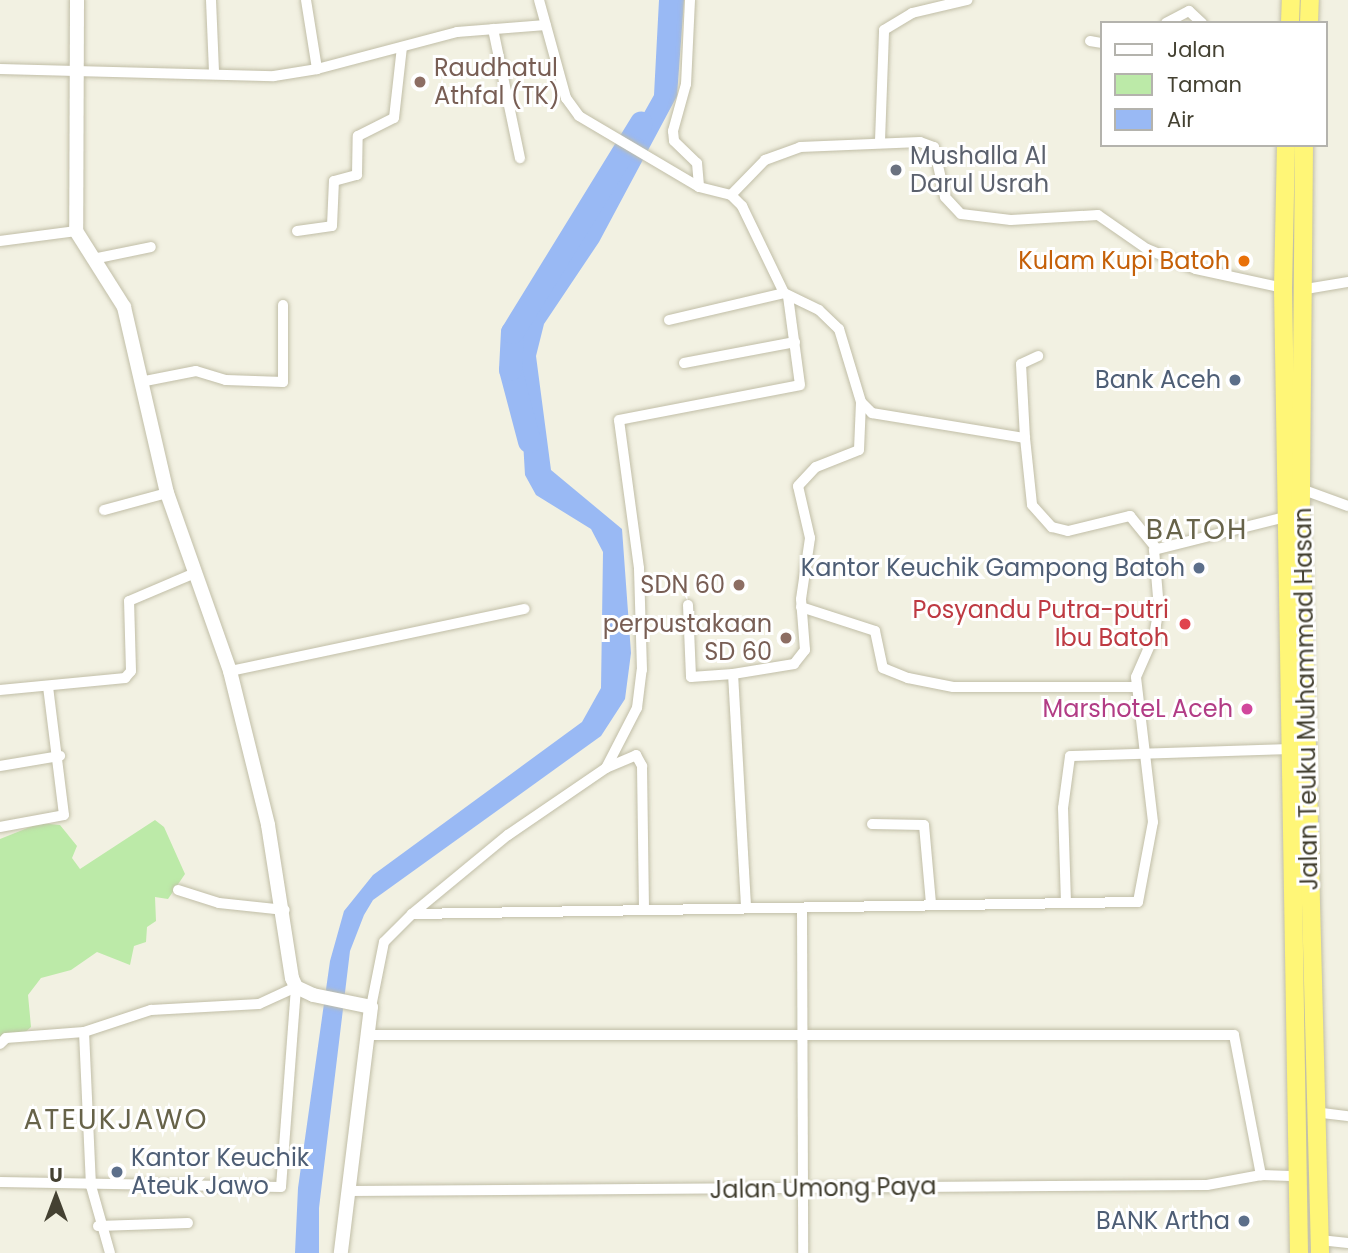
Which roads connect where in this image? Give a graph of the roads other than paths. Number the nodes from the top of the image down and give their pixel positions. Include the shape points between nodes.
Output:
1 (77, 0) edge
2 (211, 0) edge
3 (306, 0) edge
4 (539, 0) edge
5 (690, 0) edge
6 (911, 0) edge
7 (967, 0) edge
8 (1291, 0) edge
9 (1310, 0) edge
10 (912, 13) junction
11 (1170, 21) edge
12 (1200, 21) edge
13 (1290, 21) edge
14 (1309, 21) edge
15 (546, 25) junction
16 (493, 29) junction
17 (402, 47) junction
18 (0, 69) edge
19 (317, 69) junction
20 (75, 70) junction
21 (214, 72) junction
22 (880, 141) junction
23 (1286, 147) edge
24 (1304, 147) edge
25 (520, 158) dead end
26 (699, 187) junction
27 (731, 195) junction
28 (76, 231) junction
29 (297, 231) dead end
30 (0, 241) edge
31 (151, 247) dead end
32 (93, 259) junction
33 (1348, 282) edge
34 (1292, 289) junction
35 (786, 295) junction
36 (284, 305) dead end
37 (669, 320) dead end
38 (795, 342) junction
39 (1038, 356) dead end
40 (684, 363) dead end
41 (140, 383) junction
42 (861, 402) junction
43 (1025, 438) junction
44 (1301, 489) junction
45 (167, 493) junction
46 (1348, 506) edge
47 (104, 510) dead end
48 (1289, 516) junction
49 (1156, 548) junction
50 (195, 573) junction
51 (688, 605) dead end
52 (801, 607) junction
53 (525, 609) dead end
54 (230, 671) junction
55 (733, 674) junction
56 (48, 686) junction
57 (1136, 687) junction
58 (0, 690) edge
59 (1293, 749) junction
60 (1144, 751) junction
61 (60, 756) junction
62 (0, 766) edge
63 (606, 768) junction
64 (872, 824) dead end
65 (0, 827) edge
66 (178, 890) dead end
67 (1066, 903) junction
68 (931, 905) junction
69 (644, 906) junction
70 (746, 906) junction
71 (802, 908) junction
72 (285, 909) junction
73 (412, 914) junction
74 (296, 987) junction
75 (365, 1006) junction
76 (84, 1032) junction
77 (805, 1034) junction
78 (367, 1035) junction
79 (0, 1044) edge
80 (1306, 1087) junction
81 (1314, 1112) junction
82 (1348, 1116) edge
83 (1261, 1175) junction
84 (1298, 1176) junction
85 (0, 1182) edge
86 (91, 1186) junction
87 (803, 1188) junction
88 (348, 1191) junction
89 (188, 1223) dead end
90 (98, 1226) junction
91 (1348, 1243) edge
92 (1320, 1247) edge
93 (110, 1253) edge
94 (341, 1253) edge
95 (803, 1253) edge
96 (1299, 1253) edge

1 - 20 street
2 - 21 street
3 - 19 street
4 - 15 street
5 - 26 street via 686,84 673,131 674,141 697,163
6 - 10 street
7 - 10 street
8 - 13 highway
9 - 14 highway
10 - 22 street via 889,24 882,36
11 - 12 street via 1189,10
15 - 16 street
15 - 26 street via 571,107 604,134
16 - 17 street
16 - 25 street
17 - 19 street
17 - 29 street via 394,118 358,136 357,175 334,181 331,226
18 - 20 street
19 - 21 street via 288,76
20 - 21 street
20 - 28 street
22 - 27 street via 781,152 751,170
22 - 34 street via 934,147 945,197 961,214 1011,220 1098,215 1147,249 1196,269
23 - 34 highway, Jalan Teuku Muhammad Hasan
24 - 34 highway, Jalan Teuku Muhammad Hasan
26 - 27 street
27 - 35 street via 742,206
28 - 30 street
28 - 32 street
31 - 32 street
32 - 41 street via 124,307
33 - 34 street
34 - 44 highway, Jalan Teuku Muhammad Hasan
34 - 48 highway, Jalan Teuku Muhammad Hasan
35 - 37 street
35 - 38 street
35 - 42 street via 819,310 839,329
36 - 41 street via 283,382 226,380 196,370
38 - 40 street
38 - 63 street via 801,382 797,388 619,420 639,568 642,670 636,708
39 - 43 street via 1021,364
41 - 45 street
42 - 43 street via 872,413 904,422
42 - 52 street via 859,450 799,481 810,538
43 - 49 street via 1032,505 1052,527 1068,531 1130,516
44 - 46 street
44 - 80 highway, Jalan Teuku Muhammad Hasan
45 - 47 street
45 - 50 street
48 - 49 street
48 - 59 highway, Jalan Teuku Muhammad Hasan
49 - 57 street via 1158,609
50 - 54 street
50 - 56 street via 129,601 131,671 125,678
51 - 55 street via 691,677
52 - 55 street via 805,650 794,664
52 - 57 street via 875,631 883,668 908,678 953,687
53 - 54 street
54 - 72 street
55 - 70 street
56 - 58 street
56 - 61 street
57 - 60 street
59 - 60 street
59 - 80 highway, Jalan Teuku Muhammad Hasan
60 - 67 street via 1067,759
60 - 67 street via 1153,824 1141,897 1126,904
61 - 62 street
61 - 65 street via 64,815
63 - 69 street via 630,755 641,761
63 - 73 street via 475,860
64 - 68 street via 924,825
66 - 72 street via 228,905
67 - 68 street
68 - 71 street
69 - 70 street
69 - 73 street
70 - 71 street
71 - 77 street
72 - 74 street
73 - 75 street via 384,942
74 - 75 street
74 - 76 street via 259,1004 151,1010
74 - 86 street via 283,1185
75 - 78 street
76 - 79 street via 6,1038
76 - 86 street
77 - 78 street
77 - 83 street via 1234,1035
77 - 87 street
78 - 88 street
80 - 81 highway, Jalan Teuku Muhammad Hasan
80 - 84 highway, Jalan Teuku Muhammad Hasan
81 - 82 street
81 - 92 highway, Jalan Teuku Muhammad Hasan
83 - 84 street, Jalan Umong Paya
83 - 87 street, Jalan Umong Paya via 1207,1185
84 - 96 highway, Jalan Teuku Muhammad Hasan
85 - 86 street
86 - 90 street
87 - 88 street, Jalan Umong Paya
87 - 95 street
88 - 94 street
89 - 90 street
90 - 93 street
91 - 92 street

